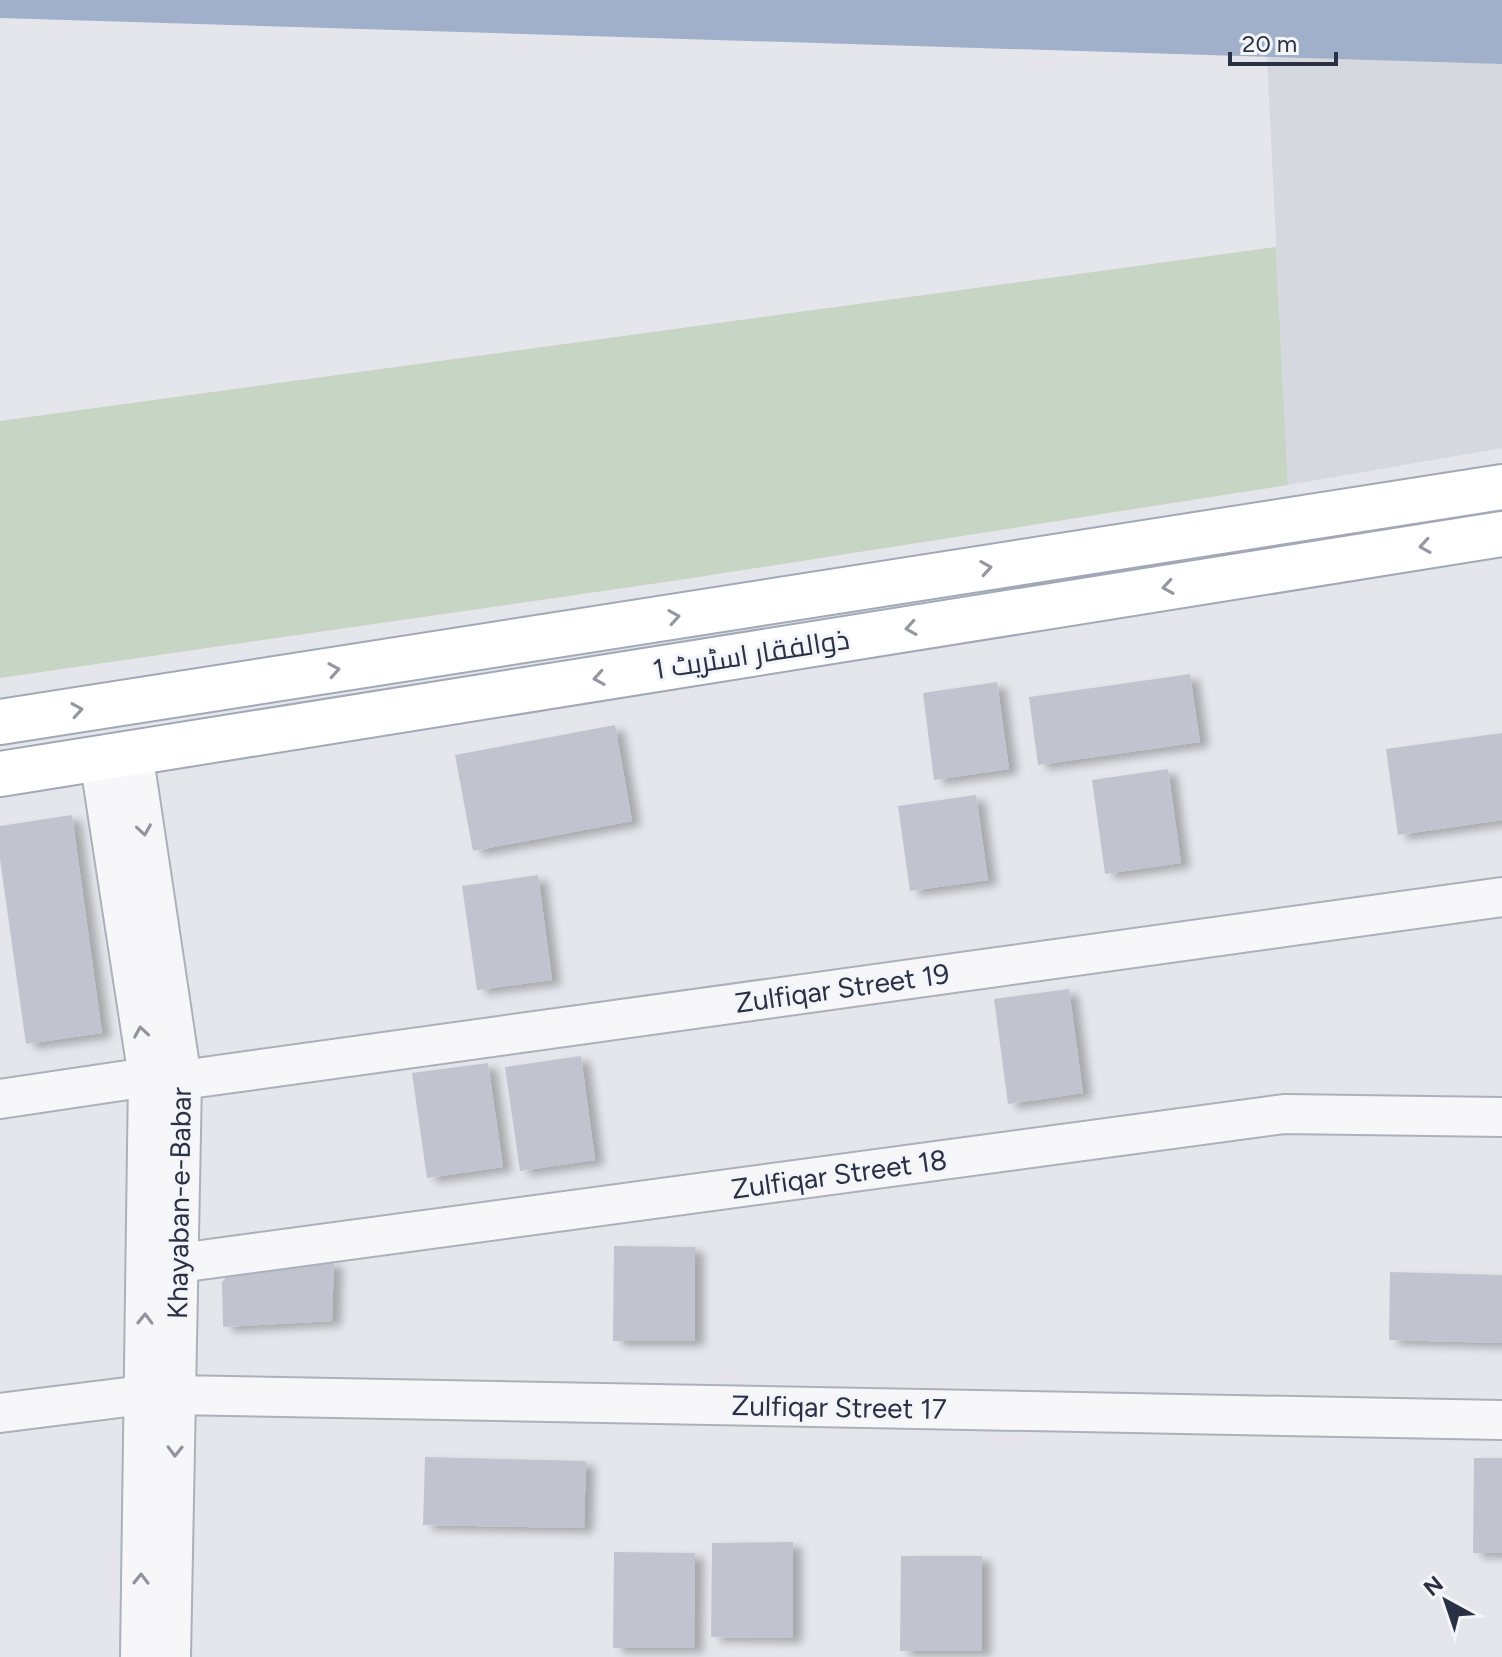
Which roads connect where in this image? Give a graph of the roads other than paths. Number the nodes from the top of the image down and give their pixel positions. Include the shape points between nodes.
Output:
1 (1502, 487) edge
2 (1502, 534) edge
3 (0, 722) edge
4 (116, 755) junction
5 (0, 774) edge
6 (1502, 897) edge
7 (165, 1078) junction
8 (0, 1099) edge
9 (1502, 1117) edge
10 (179, 1263) junction
11 (160, 1395) junction
12 (0, 1413) edge
13 (1502, 1420) edge
14 (140, 1657) edge
15 (171, 1657) edge

3 -> 1 main road, ذوالفقار اسٹریٹ 1
2 -> 4 main road, ذوالفقار اسٹریٹ 1
4 - 5 main road, ذوالفقار اسٹریٹ 1
4 - 7 street, Khayaban-e-Babar
6 - 7 street, Zulfiqar Street 19
7 - 8 street, Zulfiqar Street 19
7 - 10 street, Khayaban-e-Babar
11 -> 7 street, Khayaban-e-Babar
9 - 10 street, Zulfiqar Street 18 via 1284,1114
10 - 11 street, Khayaban-e-Babar
11 - 12 street, Zulfiqar Street 17
11 - 13 street, Zulfiqar Street 17
14 -> 11 street, Khayaban-e-Babar
11 -> 15 street, Khayaban-e-Babar

